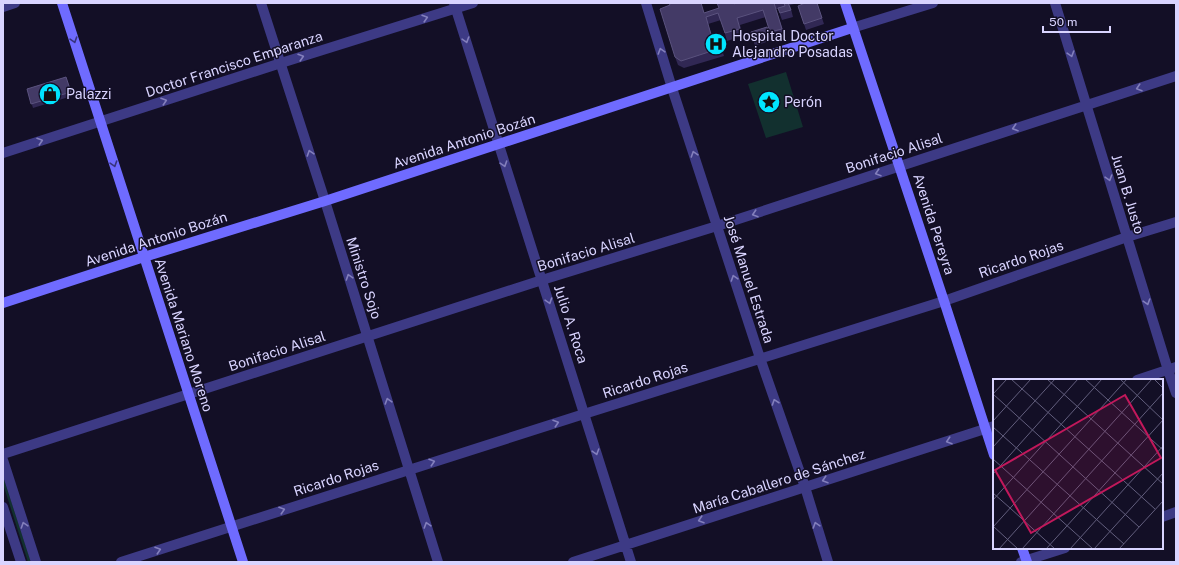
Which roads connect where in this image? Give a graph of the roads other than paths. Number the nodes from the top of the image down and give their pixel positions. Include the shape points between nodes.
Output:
1 (15, 3) edge
2 (62, 3) edge
3 (261, 3) edge
4 (473, 3) edge
5 (646, 3) edge
6 (845, 3) edge
7 (933, 3) edge
8 (1055, 3) edge
9 (455, 6) edge
10 (3, 7) edge
11 (852, 28) junction
12 (281, 63) junction
13 (1176, 76) edge
14 (672, 88) junction
15 (1086, 105) junction
16 (100, 121) junction
17 (498, 145) junction
18 (3, 153) edge
19 (900, 166) junction
20 (325, 201) junction
21 (1176, 222) edge
22 (717, 226) junction
23 (1127, 237) junction
24 (144, 257) junction
25 (542, 280) junction
26 (944, 301) junction
27 (3, 303) edge
28 (368, 337) junction
29 (760, 358) junction
30 (1172, 369) edge
31 (1140, 379) edge
32 (1176, 393) edge
33 (189, 394) junction
34 (584, 414) junction
35 (990, 428) edge
36 (993, 448) edge
37 (3, 454) edge
38 (3, 460) edge
39 (410, 469) junction
40 (805, 487) junction
41 (3, 507) edge
42 (1176, 512) edge
43 (1163, 517) edge
44 (231, 526) junction
45 (625, 545) junction
46 (1022, 549) edge
47 (1061, 549) edge
48 (1025, 561) edge
49 (21, 562) edge
50 (36, 562) edge
51 (121, 562) edge
52 (243, 562) edge
53 (438, 562) edge
54 (573, 562) edge
55 (631, 562) edge
56 (828, 562) edge

1 - 10 street
2 -> 16 main road, Avenida Mariano Moreno
3 - 12 street, Ministro Sojo
4 - 9 street, Doctor Francisco Emparanza
14 -> 5 street, José Manuel Estrada
6 - 11 main road, Avenida Pereyra
7 - 11 street, Avenida Antonio Bozán
8 -> 15 street, Juan B. Justo
12 -> 9 street, Doctor Francisco Emparanza
9 -> 17 street, Julio A. Roca
11 - 14 main road, Avenida Antonio Bozán
11 - 19 main road, Avenida Pereyra
16 -> 12 street, Doctor Francisco Emparanza
20 -> 12 street, Ministro Sojo
13 -> 15 street, Bonifacio Alisal
14 - 17 main road, Avenida Antonio Bozán
22 -> 14 street, José Manuel Estrada
15 -> 19 street, Bonifacio Alisal
15 -> 23 street, Juan B. Justo
18 -> 16 street, Doctor Francisco Emparanza
16 -> 24 main road, Avenida Mariano Moreno
17 - 20 main road, Avenida Antonio Bozán
17 -> 25 street, Julio A. Roca
19 -> 22 street, Bonifacio Alisal
19 - 26 main road, Avenida Pereyra
20 - 24 main road, Avenida Antonio Bozán
28 -> 20 street, Ministro Sojo
21 - 23 street, Ricardo Rojas
22 - 25 street, Bonifacio Alisal
29 -> 22 street, José Manuel Estrada
23 - 26 street, Ricardo Rojas
23 -> 30 street, Juan B. Justo
24 - 27 main road, Avenida Antonio Bozán
24 - 33 main road, Avenida Mariano Moreno
25 - 28 street, Bonifacio Alisal
25 -> 34 street, Julio A. Roca
26 - 29 street, Ricardo Rojas
26 - 35 main road, Avenida Pereyra
28 - 33 street, Bonifacio Alisal
39 -> 28 street, Ministro Sojo
29 - 34 street, Ricardo Rojas
40 -> 29 street, José Manuel Estrada
30 - 31 street
30 - 32 street, Juan B. Justo
33 - 37 street, Bonifacio Alisal
33 - 44 main road, Avenida Mariano Moreno
39 -> 34 street, Ricardo Rojas
34 -> 45 street, Julio A. Roca
35 - 36 main road, Avenida Pereyra
35 -> 40 street, María Caballero de Sánchez
50 -> 38 street
44 -> 39 street, Ricardo Rojas
53 -> 39 street, Ministro Sojo
40 -> 45 street, María Caballero de Sánchez
56 -> 40 street, José Manuel Estrada
41 - 49 street
42 - 43 street
51 -> 44 street, Ricardo Rojas
44 - 52 main road, Avenida Mariano Moreno
45 - 54 street, María Caballero de Sánchez
45 - 55 street, Julio A. Roca
46 - 48 main road
47 - 48 street

